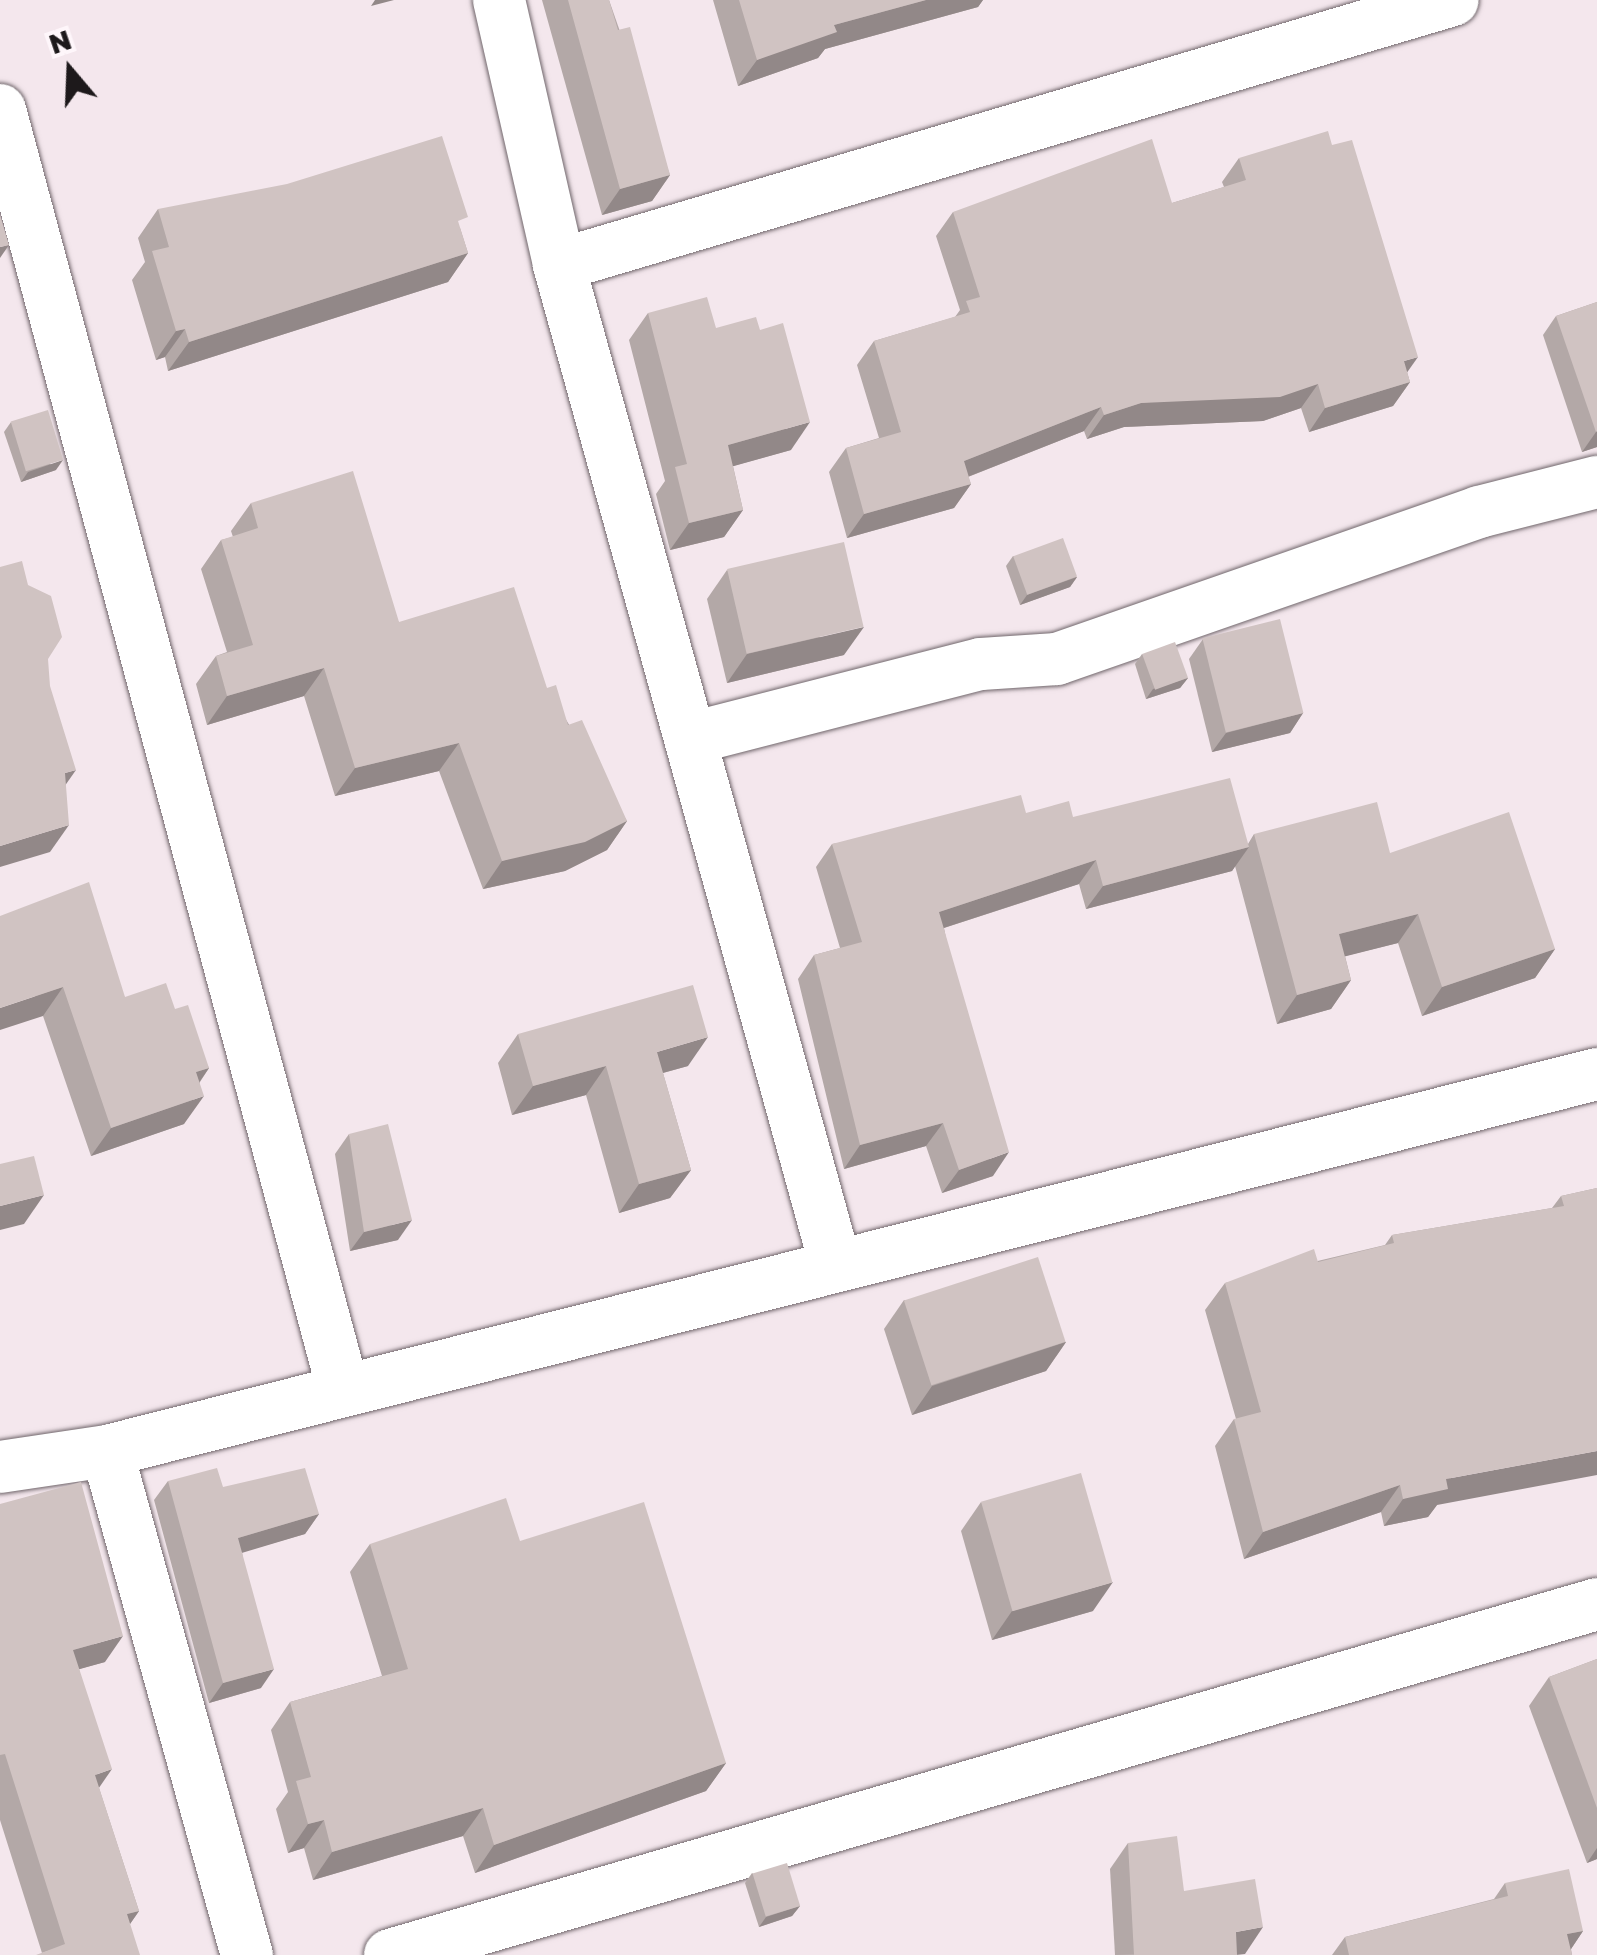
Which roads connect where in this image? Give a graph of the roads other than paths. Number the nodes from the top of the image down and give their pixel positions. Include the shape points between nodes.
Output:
1 (499, 0) edge
2 (1453, 0) edge
3 (0, 110) edge
4 (559, 266) junction
5 (1597, 482) edge
6 (696, 737) junction
7 (1597, 1074) edge
8 (835, 1263) junction
9 (343, 1389) junction
10 (106, 1451) junction
11 (0, 1467) edge
12 (1597, 1604) edge
13 (247, 1955) edge
14 (390, 1955) edge

1 - 4 street
2 - 4 street
3 - 9 street
4 - 6 street
5 - 6 street via 1479,512 1057,659 980,664
6 - 8 street via 757,1001
7 - 8 street
8 - 9 street
9 - 10 street
10 - 11 street
10 - 13 street
12 - 14 street

